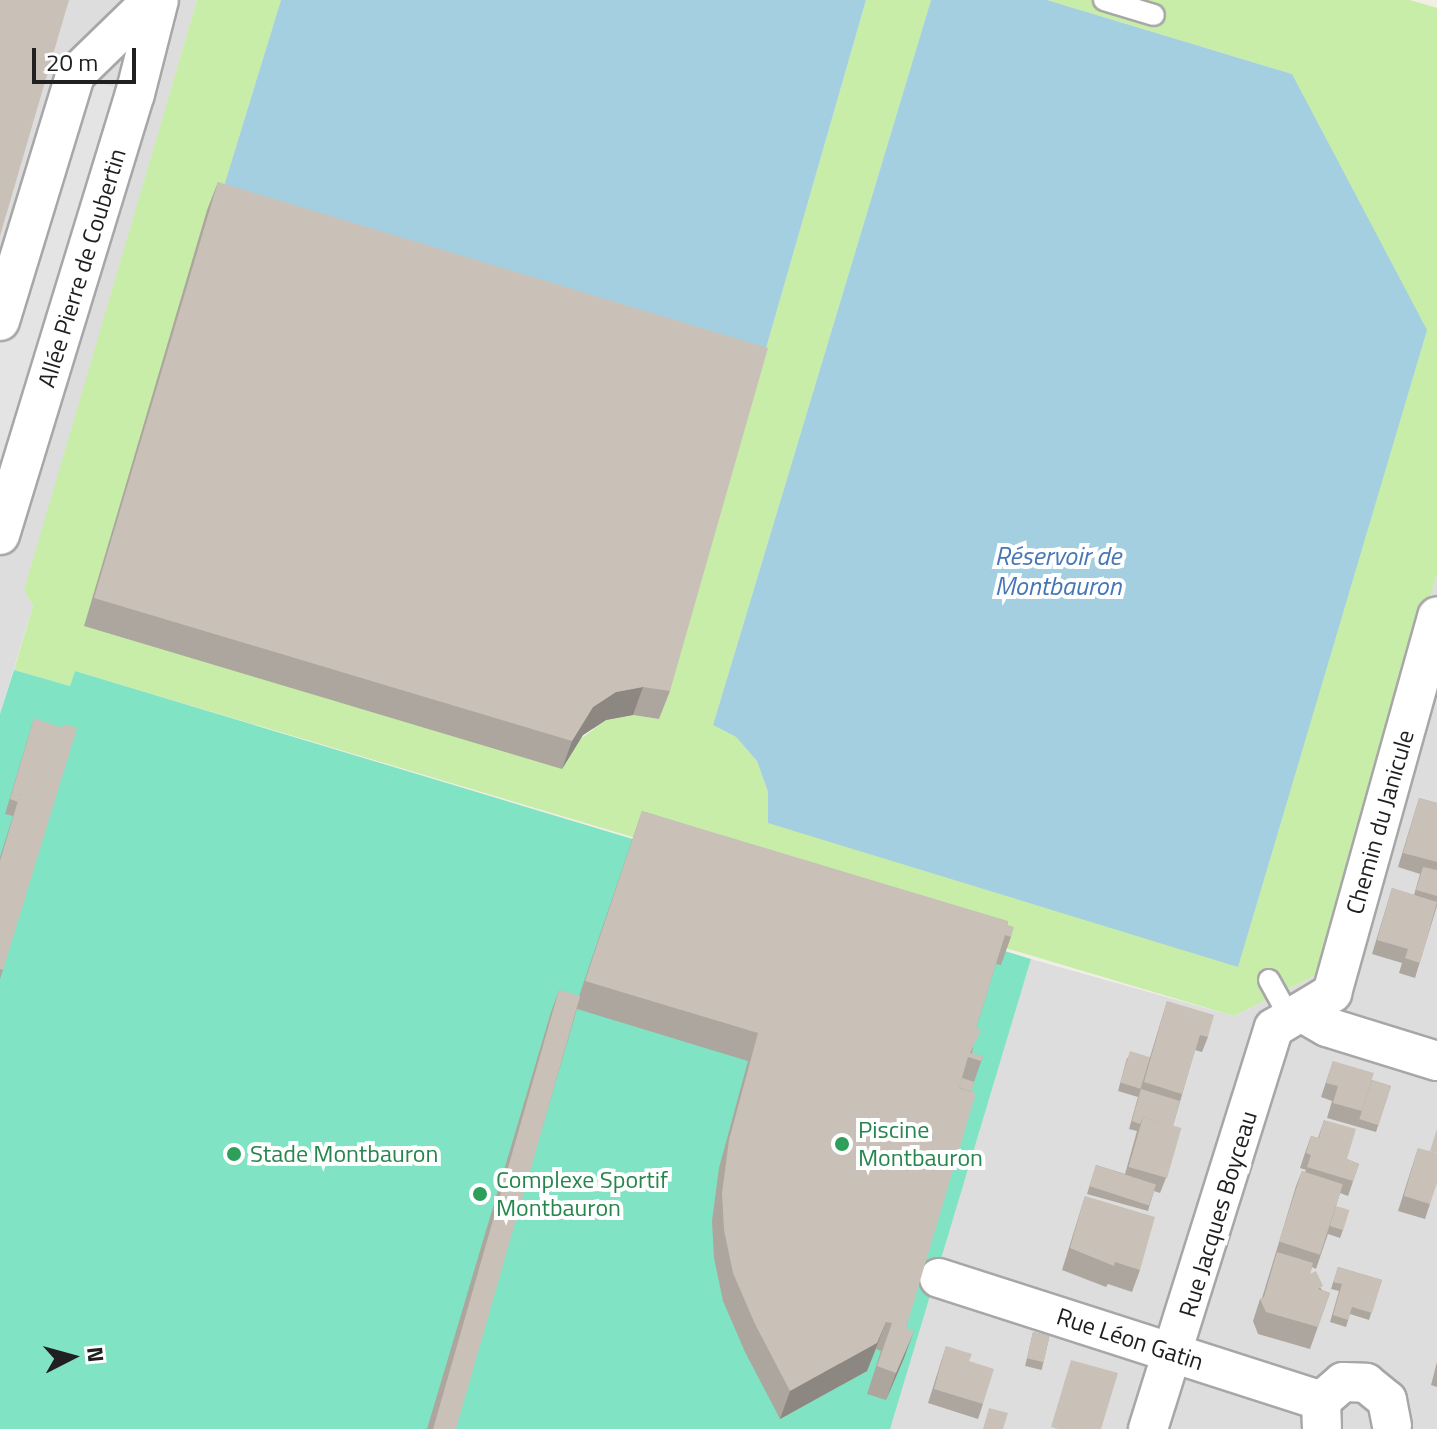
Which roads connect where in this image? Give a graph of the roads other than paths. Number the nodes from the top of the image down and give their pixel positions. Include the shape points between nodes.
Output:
1 (152, 0) edge
2 (159, 0) edge
3 (1104, 0) edge
4 (1154, 15) dead end
5 (0, 321) edge
6 (0, 535) edge
7 (1437, 616) edge
8 (1269, 980) dead end
9 (1296, 1015) junction
10 (1437, 1061) edge
11 (939, 1278) dead end
12 (1174, 1353) junction
13 (1321, 1415) edge
14 (1395, 1428) edge
15 (1148, 1429) edge

1 - 5 street via 75,75
2 - 6 street, Allée Pierre de Coubertin
3 - 4 lane
7 - 9 street, Chemin du Janicule via 1332,993
8 - 9 lane
9 - 10 street
9 - 12 street, Rue Jacques Boyceau via 1274,1028
11 - 12 street, Rue Léon Gatin
12 - 13 street, Rue Léon Gatin
12 - 15 street, Rue Jacques Boyceau
13 - 14 street, Rue Léon Gatin via 1343,1382 1366,1383 1387,1400

